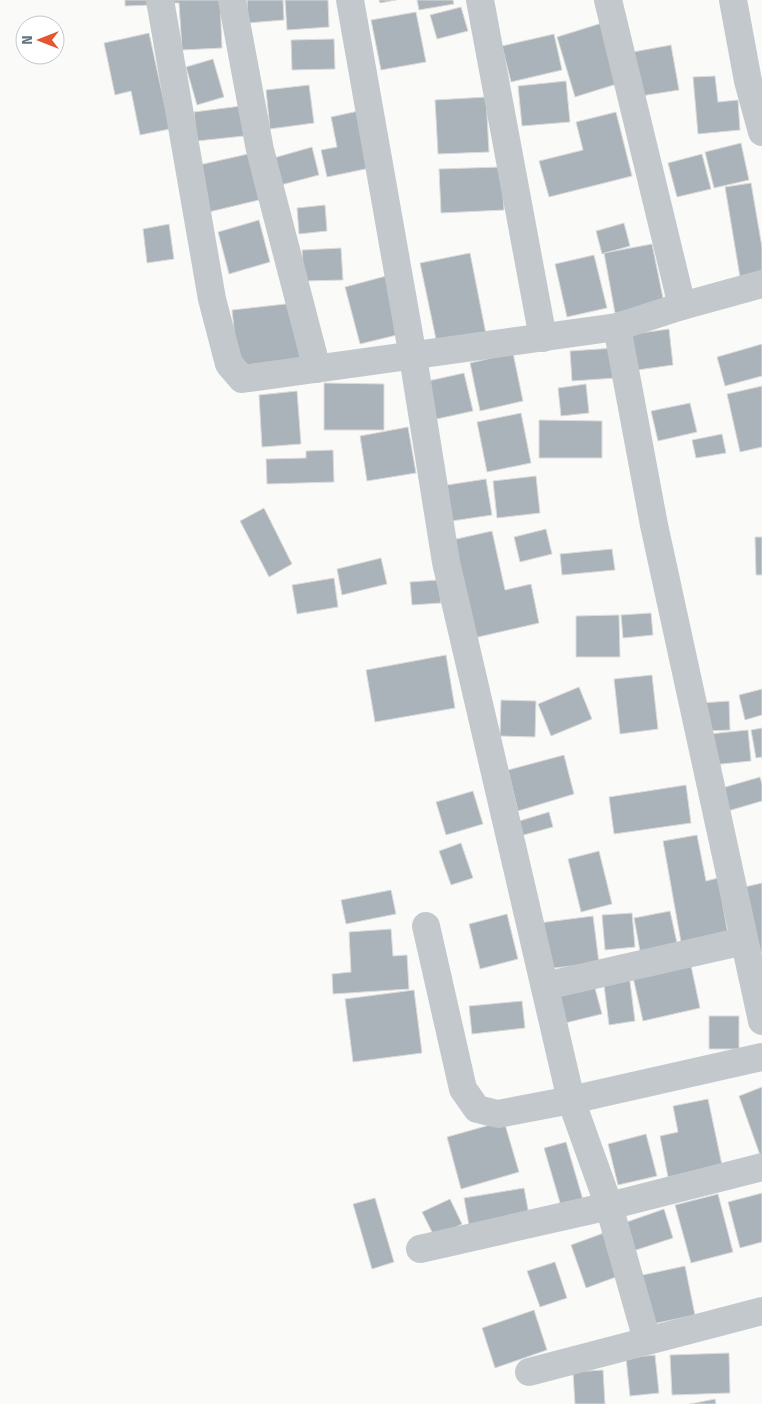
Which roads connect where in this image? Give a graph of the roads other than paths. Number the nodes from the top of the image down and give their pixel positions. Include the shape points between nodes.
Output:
1 (160, 0) edge
2 (232, 0) edge
3 (350, 0) edge
4 (480, 0) edge
5 (608, 0) edge
6 (733, 0) edge
7 (755, 80) edge
8 (762, 132) edge
9 (762, 284) edge
10 (682, 306) junction
11 (617, 327) junction
12 (544, 338) junction
13 (413, 357) junction
14 (317, 368) junction
15 (426, 926) dead end
16 (744, 941) junction
17 (545, 986) junction
18 (762, 1021) edge
19 (762, 1057) edge
20 (571, 1100) junction
21 (762, 1167) edge
22 (609, 1206) junction
23 (420, 1249) dead end
24 (762, 1311) edge
25 (647, 1340) junction
26 (529, 1372) dead end

1 - 14 street via 212,299 229,364 242,379
2 - 14 street via 260,150
3 - 13 street
4 - 12 street
5 - 10 street
6 - 7 street
7 - 8 street
9 - 10 street
10 - 11 street
11 - 12 street
11 - 16 street via 656,535
12 - 13 street
13 - 14 street
13 - 17 street via 446,562
15 - 20 street via 463,1089 477,1109 498,1114
16 - 17 street
16 - 18 street
17 - 20 street
19 - 20 street
20 - 22 street
21 - 22 street
22 - 23 street
22 - 25 street
24 - 25 street
25 - 26 street

